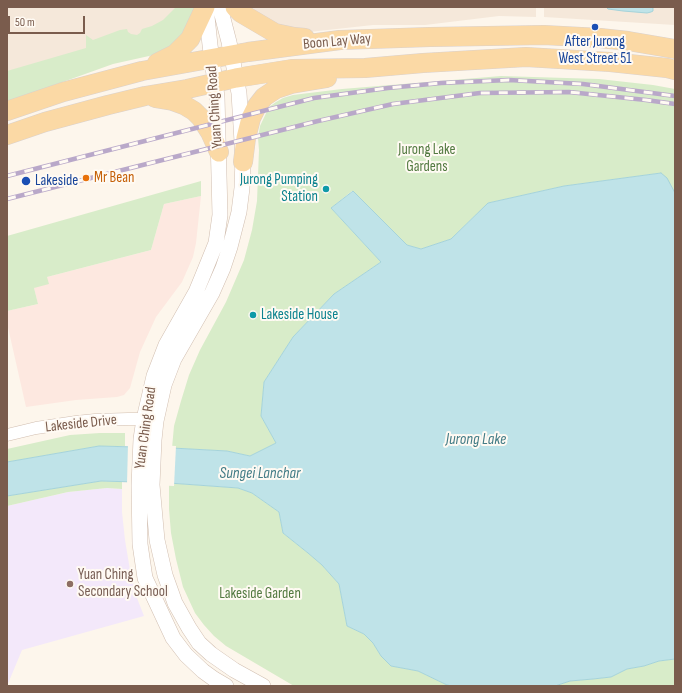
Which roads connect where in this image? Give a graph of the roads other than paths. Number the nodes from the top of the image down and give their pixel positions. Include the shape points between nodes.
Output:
1 (205, 7) edge
2 (220, 7) edge
3 (235, 7) edge
4 (340, 40) junction
5 (675, 49) edge
6 (232, 54) junction
7 (212, 58) junction
8 (365, 68) junction
9 (675, 70) edge
10 (142, 71) junction
11 (236, 78) junction
12 (215, 83) junction
13 (145, 96) junction
14 (7, 111) edge
15 (7, 135) edge
16 (219, 152) junction
17 (243, 162) junction
18 (150, 420) junction
19 (7, 435) edge
20 (145, 485) junction
21 (226, 686) edge
22 (263, 686) edge

1 - 7 street, Yuan Ching Road
1 - 10 main road via 190,39 175,54
2 - 6 street, Yuan Ching Road
3 - 4 main road via 275,33
4 - 5 main road, Boon Lay Way via 544,35 600,38
4 - 6 main road, Boon Lay Way
6 - 7 main road, Boon Lay Way
6 - 11 street, Yuan Ching Road
7 - 10 main road, Boon Lay Way
7 - 12 street, Yuan Ching Road
8 - 9 main road, Boon Lay Way via 526,57 610,62
8 - 11 main road, Boon Lay Way via 292,69
8 - 17 main road via 291,84 276,89 264,97 256,106 251,118
10 - 14 main road, Boon Lay Way via 63,92
11 - 12 main road, Boon Lay Way
11 - 17 street, Yuan Ching Road
12 - 13 main road, Boon Lay Way
12 - 16 street, Yuan Ching Road via 218,97
13 - 15 main road, Boon Lay Way via 45,122
13 - 16 main road via 173,101 194,111 210,132
16 - 18 street, Yuan Ching Road via 220,215 216,243 196,292 166,345 154,376
17 - 18 street, Yuan Ching Road via 239,212 223,268 212,293 174,359
18 - 19 street, Lakeside Drive via 95,420 36,428
18 - 20 street, Yuan Ching Road
20 - 21 street, Yuan Ching Road via 140,544 145,578 177,645 203,671
20 - 22 street, Yuan Ching Road via 165,574 175,603 189,628 212,654

